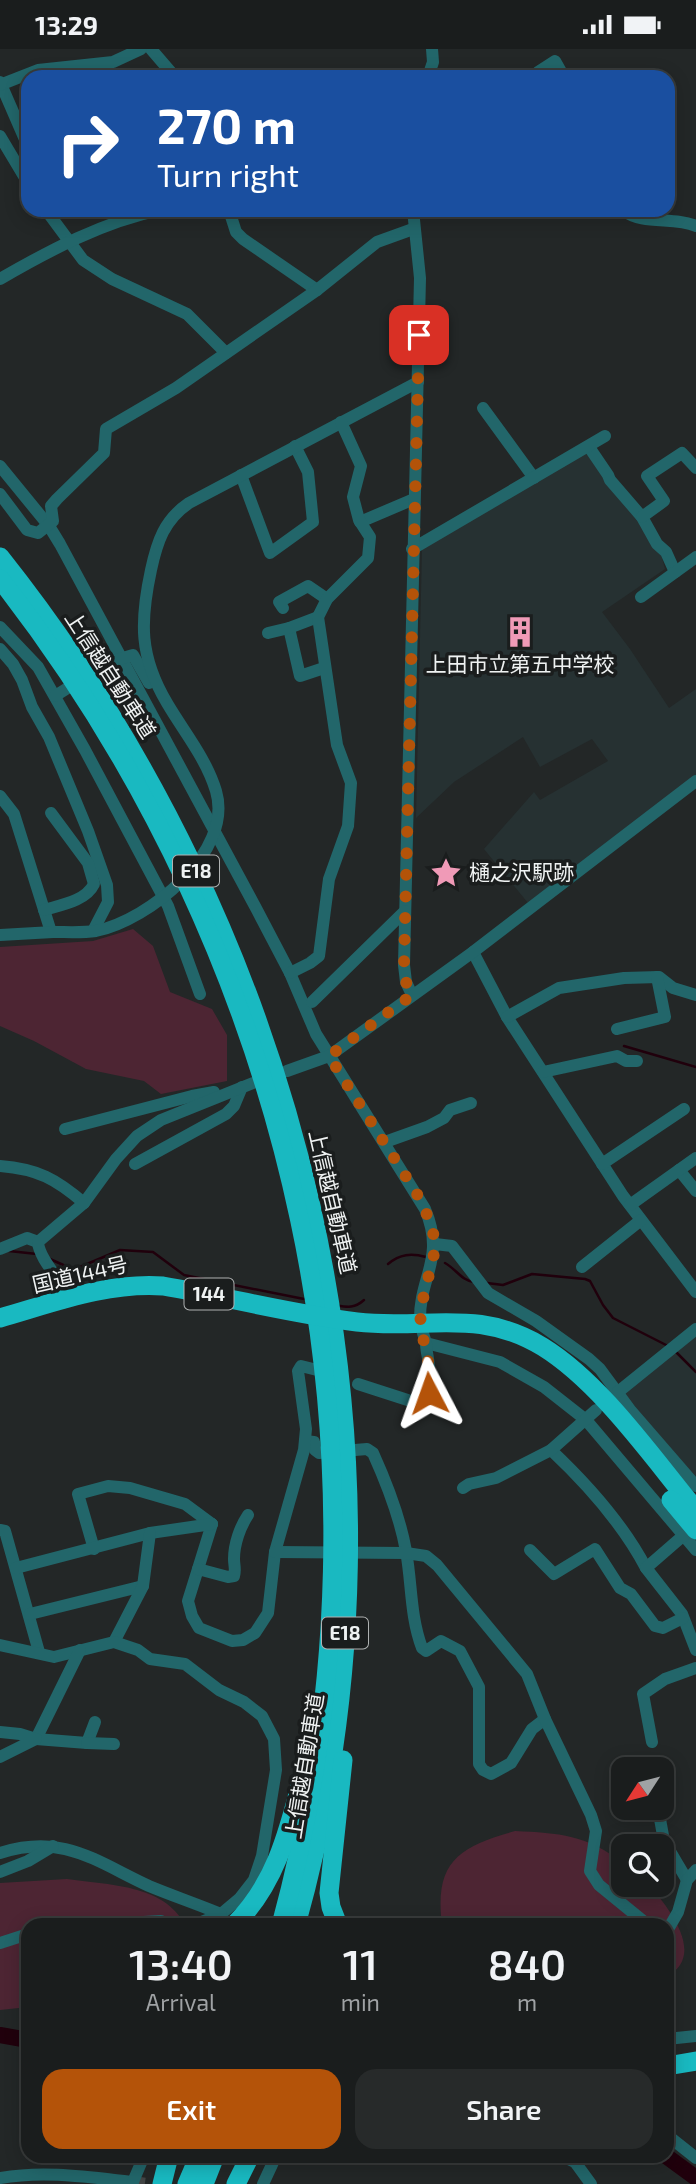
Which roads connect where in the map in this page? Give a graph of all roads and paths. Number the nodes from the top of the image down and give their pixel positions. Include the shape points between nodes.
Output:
1 (141, 49) edge
2 (151, 49) edge
3 (432, 49) edge
4 (38, 70) edge
5 (169, 70) edge
6 (430, 70) edge
7 (541, 70) edge
8 (560, 70) edge
9 (21, 76) edge
10 (0, 84) edge
11 (21, 131) edge
12 (0, 136) edge
13 (21, 171) edge
14 (51, 217) edge
15 (129, 217) edge
16 (231, 217) edge
17 (413, 217) edge
18 (636, 217) edge
19 (696, 226) edge
20 (413, 229) junction
21 (70, 242) junction
22 (0, 278) edge
23 (317, 290) junction
24 (226, 353) junction
25 (418, 382) junction
26 (483, 408) dead end
27 (341, 422) junction
28 (605, 436) dead end
29 (295, 446) junction
30 (589, 447) junction
31 (0, 466) edge
32 (696, 468) edge
33 (241, 475) junction
34 (534, 478) junction
35 (0, 493) edge
36 (414, 499) junction
37 (642, 517) junction
38 (360, 522) junction
39 (49, 526) junction
40 (412, 549) junction
41 (0, 557) edge
42 (696, 557) edge
43 (675, 572) junction
44 (0, 579) edge
45 (641, 597) dead end
46 (327, 599) junction
47 (283, 608) dead end
48 (318, 617) junction
49 (0, 627) edge
50 (289, 628) junction
51 (268, 633) dead end
52 (0, 649) edge
53 (122, 657) junction
54 (324, 668) junction
55 (58, 695) junction
56 (166, 702) junction
57 (696, 781) edge
58 (0, 796) edge
59 (51, 813) dead end
60 (44, 910) junction
61 (405, 911) junction
62 (93, 931) junction
63 (51, 932) junction
64 (0, 935) edge
65 (473, 952) junction
66 (290, 973) junction
67 (657, 977) junction
68 (200, 995) dead end
69 (412, 995) junction
70 (696, 995) edge
71 (312, 1002) dead end
72 (507, 1017) junction
73 (617, 1029) dead end
74 (329, 1056) junction
75 (637, 1061) dead end
76 (287, 1071) dead end
77 (543, 1072) junction
78 (248, 1085) junction
79 (471, 1103) dead end
80 (684, 1109) dead end
81 (65, 1129) dead end
82 (385, 1142) junction
83 (696, 1158) edge
84 (135, 1164) dead end
85 (602, 1164) junction
86 (0, 1166) edge
87 (679, 1170) junction
88 (696, 1191) edge
89 (84, 1203) junction
90 (630, 1205) junction
91 (640, 1220) junction
92 (308, 1222) junction
93 (435, 1244) junction
94 (0, 1249) edge
95 (40, 1251) junction
96 (582, 1267) dead end
97 (696, 1292) edge
98 (70, 1298) junction
99 (0, 1318) edge
100 (420, 1323) junction
101 (696, 1329) edge
102 (329, 1338) junction
103 (426, 1343) junction
104 (317, 1370) dead end
105 (358, 1384) dead end
106 (618, 1392) junction
107 (591, 1415) junction
108 (305, 1441) junction
109 (551, 1450) junction
110 (696, 1486) edge
111 (463, 1488) dead end
112 (696, 1510) edge
113 (248, 1515) dead end
114 (212, 1524) junction
115 (334, 1528) junction
116 (0, 1530) edge
117 (150, 1533) junction
118 (690, 1533) edge
119 (93, 1549) junction
120 (530, 1550) dead end
121 (696, 1550) edge
122 (279, 1552) junction
123 (401, 1553) junction
124 (16, 1567) junction
125 (646, 1568) junction
126 (198, 1569) junction
127 (349, 1584) junction
128 (142, 1586) junction
129 (30, 1614) junction
130 (683, 1618) junction
131 (114, 1642) junction
132 (0, 1645) edge
133 (80, 1650) junction
134 (696, 1650) edge
135 (39, 1652) junction
136 (696, 1668) edge
137 (545, 1719) junction
138 (95, 1722) dead end
139 (0, 1732) edge
140 (36, 1739) junction
141 (652, 1742) dead end
142 (87, 1743) junction
143 (114, 1744) dead end
144 (0, 1756) edge
145 (660, 1820) edge
146 (54, 1846) junction
147 (0, 1853) edge
148 (0, 1872) edge
149 (691, 1875) edge
150 (225, 1918) edge
151 (228, 1918) edge
152 (228, 1918) edge
153 (283, 1918) edge
154 (298, 1918) edge
155 (335, 1918) edge
156 (639, 1918) edge
157 (674, 1919) edge
158 (21, 1936) edge
159 (0, 1943) edge
160 (696, 2036) edge
161 (674, 2038) edge
162 (696, 2049) edge
163 (674, 2053) edge
164 (696, 2061) edge
165 (674, 2065) edge
166 (674, 2140) edge
167 (696, 2158) edge
168 (141, 2163) edge
169 (167, 2163) edge
170 (197, 2163) edge
171 (212, 2163) edge
172 (246, 2163) edge
173 (273, 2163) edge
174 (576, 2163) edge
175 (0, 2178) edge
176 (133, 2183) edge
177 (162, 2184) edge
178 (187, 2184) edge
179 (204, 2184) edge
180 (236, 2184) edge
181 (263, 2184) edge
182 (591, 2184) edge

1 - 4 street via 113,62
2 - 5 street
3 - 6 street
7 - 8 street via 555,61
9 - 10 street
10 - 11 street
12 - 13 street
14 - 21 street
15 - 21 street
16 - 23 street via 243,239
17 - 20 street
18 - 19 street
20 - 23 street via 377,242
20 - 25 street via 420,278
21 - 22 street
21 - 24 street via 83,260 113,279 187,314
23 - 24 street
24 - 39 street via 106,429 104,453 51,506
25 - 27 street
25 - 36 street
26 - 34 street
27 - 29 street
27 - 38 street via 360,466 353,497
28 - 30 street
29 - 33 street
29 - 33 street via 308,472 313,522 270,552
30 - 34 street
30 - 37 street
31 - 39 street
32 - 37 street via 682,453 647,476 664,501
33 - 56 street via 178,511 168,520 157,544 143,608 143,639
34 - 40 street
35 - 39 street via 31,533
36 - 38 street
36 - 40 street
37 - 43 street
38 - 46 street via 370,537 368,558
39 - 53 street
40 - 61 street
41 - 92 highway, 上信越自動車道 / E18 via 109,712 197,873 265,1042 290,1121
42 - 43 street
43 - 45 street
44 - 92 highway, 上信越自動車道 / E18 via 105,731 187,884 253,1049
46 - 47 street via 309,586 279,602
46 - 48 street
48 - 50 street
48 - 54 street
49 - 55 street
50 - 51 street
50 - 54 street via 300,676
52 - 62 street via 22,680 49,737 107,885 108,902
53 - 55 street
53 - 56 street via 133,655
53 - 66 street
54 - 66 street via 337,745 351,783 348,826 329,880 319,955
55 - 68 street via 168,906
56 - 62 street via 216,792 218,825 197,863 153,904 121,923
57 - 65 street
58 - 60 street via 14,814
59 - 60 street via 88,863 94,884 75,900
60 - 63 street
61 - 69 street via 404,965
61 - 71 street
62 - 63 street
63 - 64 street
65 - 69 street
65 - 72 street
66 - 74 street
67 - 70 street
67 - 72 street via 559,988
67 - 73 street via 666,1017
69 - 74 street
72 - 77 street
74 - 76 street
74 - 82 street
75 - 77 street via 617,1056
77 - 85 street
78 - 81 street
78 - 84 street via 226,1114
78 - 89 street via 161,1120 137,1136
79 - 82 street via 450,1110 427,1127
80 - 85 street
82 - 93 street via 425,1209
83 - 87 street
85 - 90 street
86 - 89 street via 42,1173
87 - 88 street
87 - 90 street
89 - 95 street
90 - 91 street
91 - 96 street
91 - 97 street
92 - 102 highway, 上信越自動車道 / E18
93 - 100 street
93 - 106 street via 452,1246 488,1293 589,1359
94 - 95 street via 27,1238
95 - 98 street
98 - 99 highway, 国道144号 / 144
98 - 100 highway, 国道144号 / 144 via 144,1284 342,1320
100 - 103 street
100 - 107 highway, 国道144号 / 144 via 467,1329 521,1349 567,1381
100 - 112 highway, 国道144号 / 144 via 489,1325 525,1337 560,1359 606,1402
101 - 106 street
102 - 115 highway, 上信越自動車道 / E18
102 - 127 highway, 上信越自動車道 / E18 via 347,1464
103 - 105 street via 429,1393 423,1405
103 - 107 street via 500,1362
104 - 108 street via 301,1366 298,1371
106 - 110 street
107 - 109 street
107 - 118 highway, 国道144号 / 144
108 - 122 street
108 - 123 street via 314,1442 319,1453 367,1449 373,1453 399,1522
109 - 111 street via 496,1478
109 - 125 street via 580,1477
113 - 126 street via 235,1549 234,1576
114 - 117 street
114 - 119 street via 185,1504 108,1486 78,1494
114 - 126 street
115 - 151 highway via 319,1687 304,1772 274,1871 257,1899
115 - 153 highway, 上信越自動車道 / E18 via 316,1762
116 - 124 street via 5,1531
117 - 119 street
117 - 128 street
118 - 121 street
118 - 125 street
119 - 124 street
120 - 130 street via 554,1574 595,1549 620,1588 631,1594 655,1626 663,1628
122 - 123 street
122 - 126 street via 268,1613 255,1633 243,1640 232,1641 199,1628 188,1601
123 - 137 street via 426,1556 437,1565 527,1674
123 - 137 street via 413,1626 422,1648 426,1651 441,1641 460,1651 479,1687 480,1763 484,1770 491,1773 511,1763 532,1728
124 - 129 street
125 - 130 street
127 - 154 highway, 上信越自動車道 / E18 via 331,1763
127 - 155 highway via 345,1742 329,1892
128 - 129 street
128 - 131 street
129 - 135 street
130 - 134 street
131 - 133 street
131 - 152 street via 150,1659 186,1664 262,1716 274,1739 276,1770 262,1856 254,1880
132 - 135 street
133 - 135 street via 54,1657
133 - 140 street
136 - 141 street via 665,1679 643,1694
137 - 156 street via 596,1831 590,1871 599,1885
138 - 142 street
139 - 140 street
140 - 142 street
140 - 144 street
142 - 143 street
145 - 149 street via 664,1841
146 - 147 street via 26,1846
146 - 148 street
146 - 150 street via 86,1855
149 - 157 street
158 - 159 street
160 - 161 street
162 - 163 highway
164 - 165 highway
166 - 167 street
168 - 176 street
169 - 177 highway
170 - 178 highway
171 - 179 highway
172 - 180 highway
173 - 181 street
174 - 182 street
175 - 176 street via 28,2173

